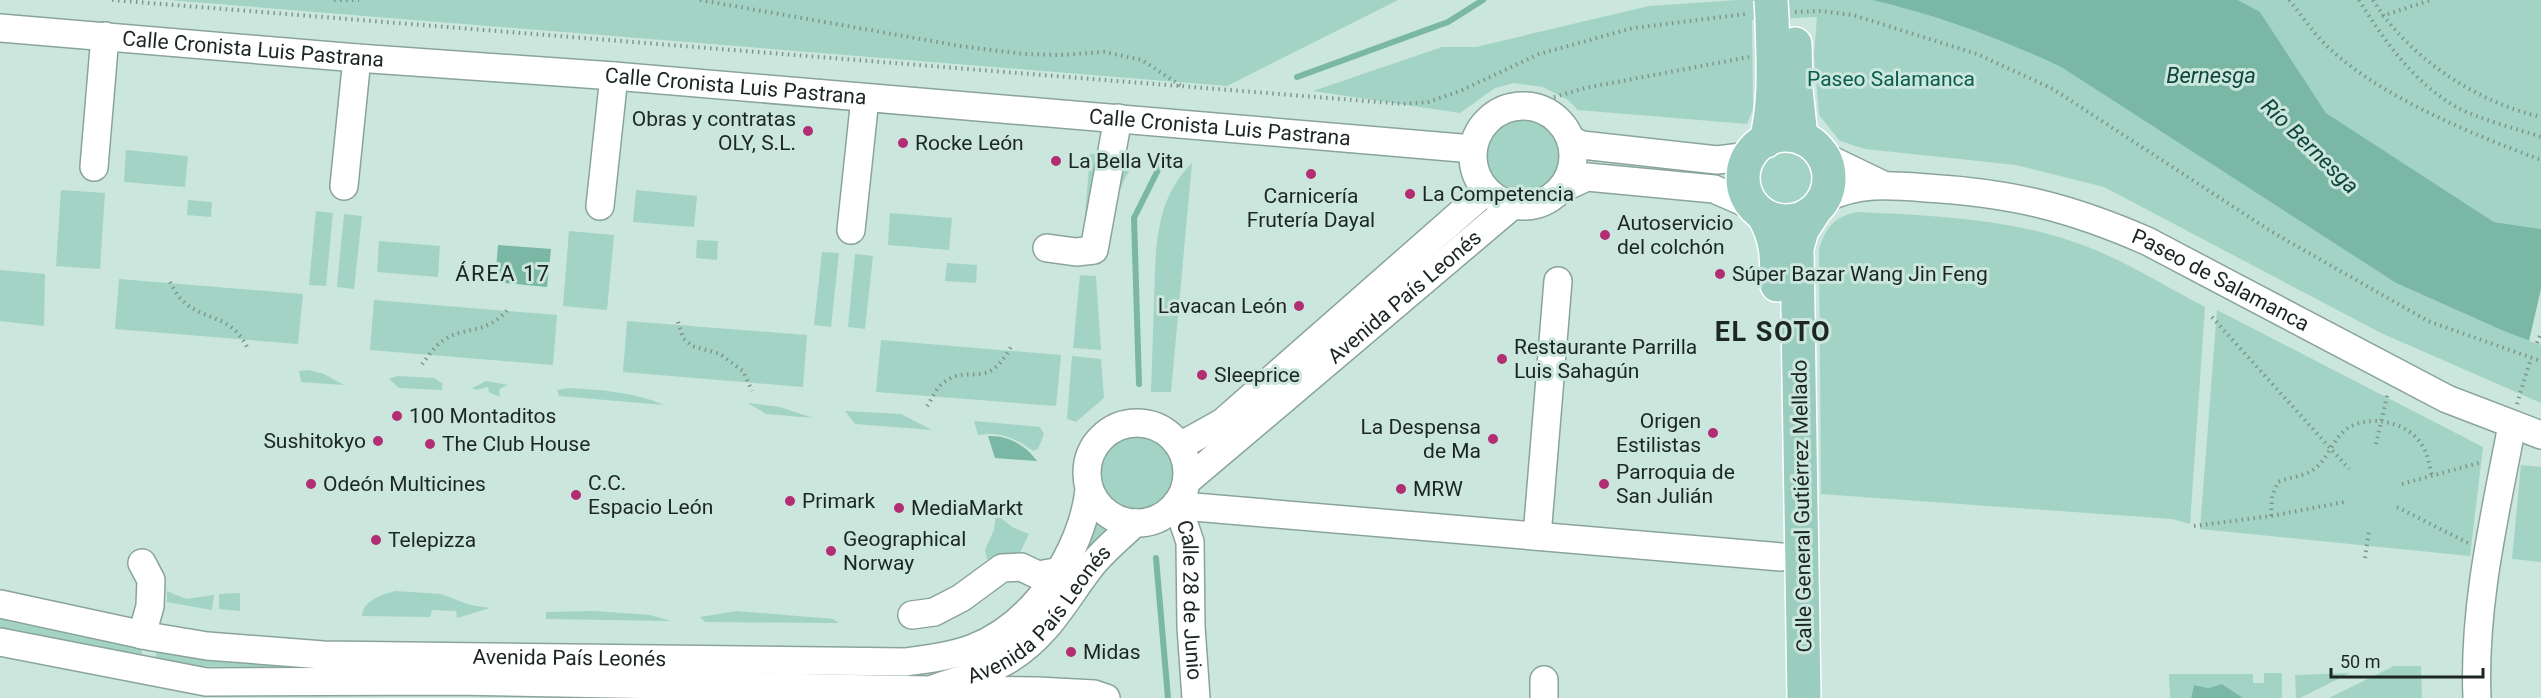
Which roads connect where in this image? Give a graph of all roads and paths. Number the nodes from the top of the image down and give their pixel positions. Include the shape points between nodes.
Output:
1 (112, 0) edge
2 (334, 0) edge
3 (359, 0) edge
4 (700, 0) edge
5 (2289, 0) edge
6 (2359, 0) edge
7 (2373, 0) edge
8 (2431, 0) edge
9 (1778, 11) edge
10 (2382, 16) junction
11 (0, 28) edge
12 (105, 36) junction
13 (1759, 55) dead end
14 (357, 58) junction
15 (614, 76) junction
16 (1181, 86) junction
17 (1554, 97) dead end
18 (865, 98) junction
19 (2541, 117) edge
20 (1118, 118) junction
21 (2541, 137) edge
22 (1570, 140) junction
23 (1812, 147) junction
24 (1758, 148) junction
25 (1473, 149) junction
26 (2541, 160) edge
27 (94, 167) dead end
28 (1882, 185) junction
29 (344, 186) dead end
30 (1561, 189) junction
31 (1486, 191) junction
32 (1820, 204) junction
33 (600, 206) dead end
34 (1513, 206) junction
35 (1758, 210) junction
36 (851, 230) dead end
37 (1047, 248) dead end
38 (1558, 281) dead end
39 (170, 282) dead end
40 (509, 308) dead end
41 (2212, 317) dead end
42 (678, 322) dead end
43 (2541, 333) edge
44 (2536, 344) dead end
45 (1011, 347) dead end
46 (248, 349) dead end
47 (2531, 358) junction
48 (2541, 361) edge
49 (422, 364) dead end
50 (752, 391) dead end
51 (2388, 392) dead end
52 (927, 406) dead end
53 (2514, 415) junction
54 (2381, 420) junction
55 (2541, 435) edge
56 (2376, 444) dead end
57 (1180, 446) junction
58 (2330, 448) junction
59 (2489, 460) dead end
60 (2349, 469) dead end
61 (2432, 476) junction
62 (2402, 484) dead end
63 (1089, 490) junction
64 (1182, 492) junction
65 (2344, 502) dead end
66 (2397, 507) dead end
67 (2271, 516) junction
68 (1135, 524) junction
69 (2194, 526) dead end
70 (2369, 531) dead end
71 (1537, 536) junction
72 (2471, 544) dead end
73 (1781, 557) junction
74 (2365, 558) dead end
75 (142, 563) dead end
76 (1061, 571) junction
77 (0, 604) edge
78 (912, 615) dead end
79 (142, 635) junction
80 (0, 642) edge
81 (1012, 657) junction
82 (207, 690) edge
83 (930, 690) junction
84 (1037, 691) junction
85 (1106, 698) edge
86 (1196, 698) edge
87 (1783, 698) edge
88 (1804, 698) edge
89 (2477, 698) edge

1 - 16 path
2 - 3 path
4 - 16 path via 960,46 1024,54 1104,52 1142,60
5 - 26 path via 2321,40 2368,79 2483,139
6 - 21 path via 2382,39 2417,77 2459,108
7 - 10 path
8 - 10 path
9 - 16 path via 1633,28 1539,54 1428,102 1403,104
9 - 23 main road
9 - 24 main road via 1770,126
9 - 47 path via 1853,15 1977,54 2053,89 2272,232 2428,321
10 - 19 path via 2420,56 2469,90
11 - 12 street, Calle Cronista Luis Pastrana
12 - 14 street, Calle Cronista Luis Pastrana
12 - 27 street
13 - 17 path
14 - 15 street, Calle Cronista Luis Pastrana
14 - 29 street
15 - 18 street, Calle Cronista Luis Pastrana
15 - 33 street
18 - 20 street, Calle Cronista Luis Pastrana
18 - 36 street
20 - 25 street, Calle Cronista Luis Pastrana
20 - 37 street via 1094,250
22 - 24 street via 1582,145 1717,160
22 - 25 street via 1562,124 1549,112 1515,105 1485,122
22 - 30 street via 1570,174
23 - 24 main road via 1787,135
23 - 28 street, Paseo de Salamanca
23 - 32 main road via 1828,170 1828,185
24 - 35 main road via 1744,168 1743,181 1746,194
25 - 31 street via 1475,172
28 - 32 street, Paseo de Salamanca via 1844,189
28 - 53 street, Paseo de Salamanca via 2008,196 2100,220 2447,399
30 - 34 street via 1547,200
30 - 35 street via 1587,177 1714,189
31 - 34 street
31 - 57 street, Avenida País Leonés via 1223,422
32 - 35 main road via 1802,218 1788,221 1775,220
32 - 88 main road, Calle General Gutiérrez Mellado via 1802,230 1797,248
34 - 64 street, Avenida País Leonés
35 - 73 main road, Calle General Gutiérrez Mellado via 1772,230 1777,249
38 - 71 street
39 - 46 path via 187,304 235,328
40 - 49 path via 487,327 441,341
41 - 58 path
42 - 50 path via 683,338 692,346 720,354 743,371
43 - 44 path
45 - 52 path via 990,372 951,378 941,384
47 - 48 path
47 - 53 path
51 - 54 path
53 - 55 street, Paseo de Salamanca
53 - 89 street via 2483,579
54 - 56 path
54 - 58 path via 2348,429
54 - 61 path via 2408,432 2421,443
57 - 63 street via 1163,431 1145,423 1112,429 1098,440 1091,455 1086,473
57 - 64 street via 1185,458
58 - 60 path
58 - 67 path via 2312,471 2278,482 2272,496
59 - 61 path
61 - 62 path
63 - 68 street via 1101,508 1117,519
63 - 76 street, Avenida País Leonés via 1087,512
64 - 68 street via 1152,521
64 - 71 street via 1194,507
64 - 86 street, Calle 28 de Junio via 1190,542
65 - 67 path
66 - 72 path
67 - 69 path
68 - 81 street, Avenida País Leonés via 1090,567 1044,630
70 - 74 path
71 - 73 street
73 - 87 main road, Calle General Gutiérrez Mellado
75 - 79 street via 152,580
76 - 78 street via 1038,575 1021,567 1002,568 961,598 934,612
76 - 79 street, Avenida País Leonés via 1034,605 990,639 973,648 905,662 323,655 207,646
77 - 79 street, Avenida País Leonés
80 - 82 street, Avenida País Leonés
81 - 83 street, Avenida País Leonés
81 - 84 street via 1011,668 1020,680
82 - 83 street, Avenida País Leonés via 490,681
83 - 84 street
84 - 85 street

